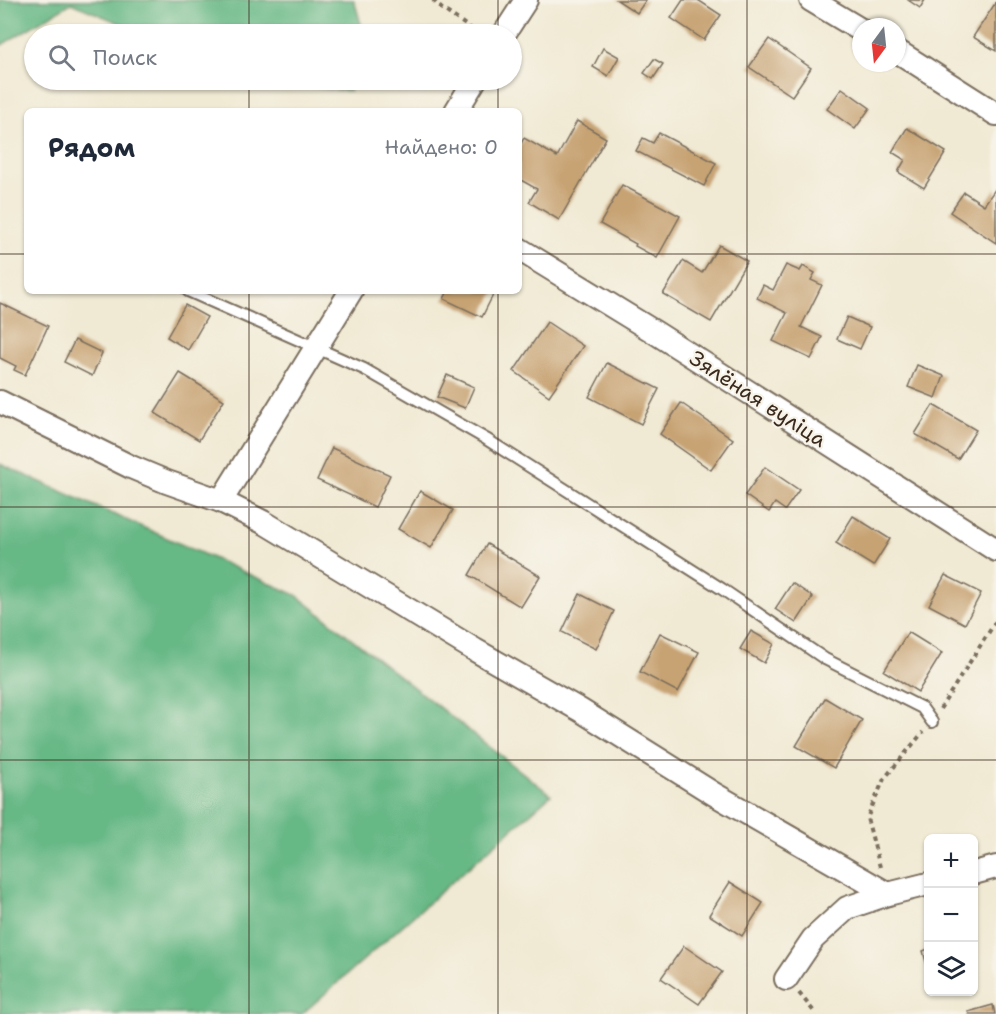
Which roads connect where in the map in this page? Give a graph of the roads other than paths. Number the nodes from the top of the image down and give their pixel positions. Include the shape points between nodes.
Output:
1 (526, 0) edge
2 (812, 0) edge
3 (510, 24) edge
4 (852, 24) edge
5 (906, 57) edge
6 (469, 90) edge
7 (458, 108) edge
8 (996, 114) edge
9 (522, 251) edge
10 (195, 294) edge
11 (349, 294) edge
12 (316, 348) junction
13 (0, 402) edge
14 (221, 501) junction
15 (996, 550) edge
16 (932, 722) road end
17 (996, 867) edge
18 (978, 872) edge
19 (924, 885) edge
20 (888, 894) junction
21 (786, 979) dead end

1 - 3 street
2 - 4 street
5 - 8 street
6 - 7 street
9 - 15 street, Зялёная вуліца
10 - 12 lane
11 - 12 street
12 - 14 street
12 - 16 lane via 364,369 486,440 825,659 922,708
13 - 14 street via 131,467
14 - 20 street via 265,523 714,794
17 - 18 street
19 - 20 street
20 - 21 street via 847,908 813,939

